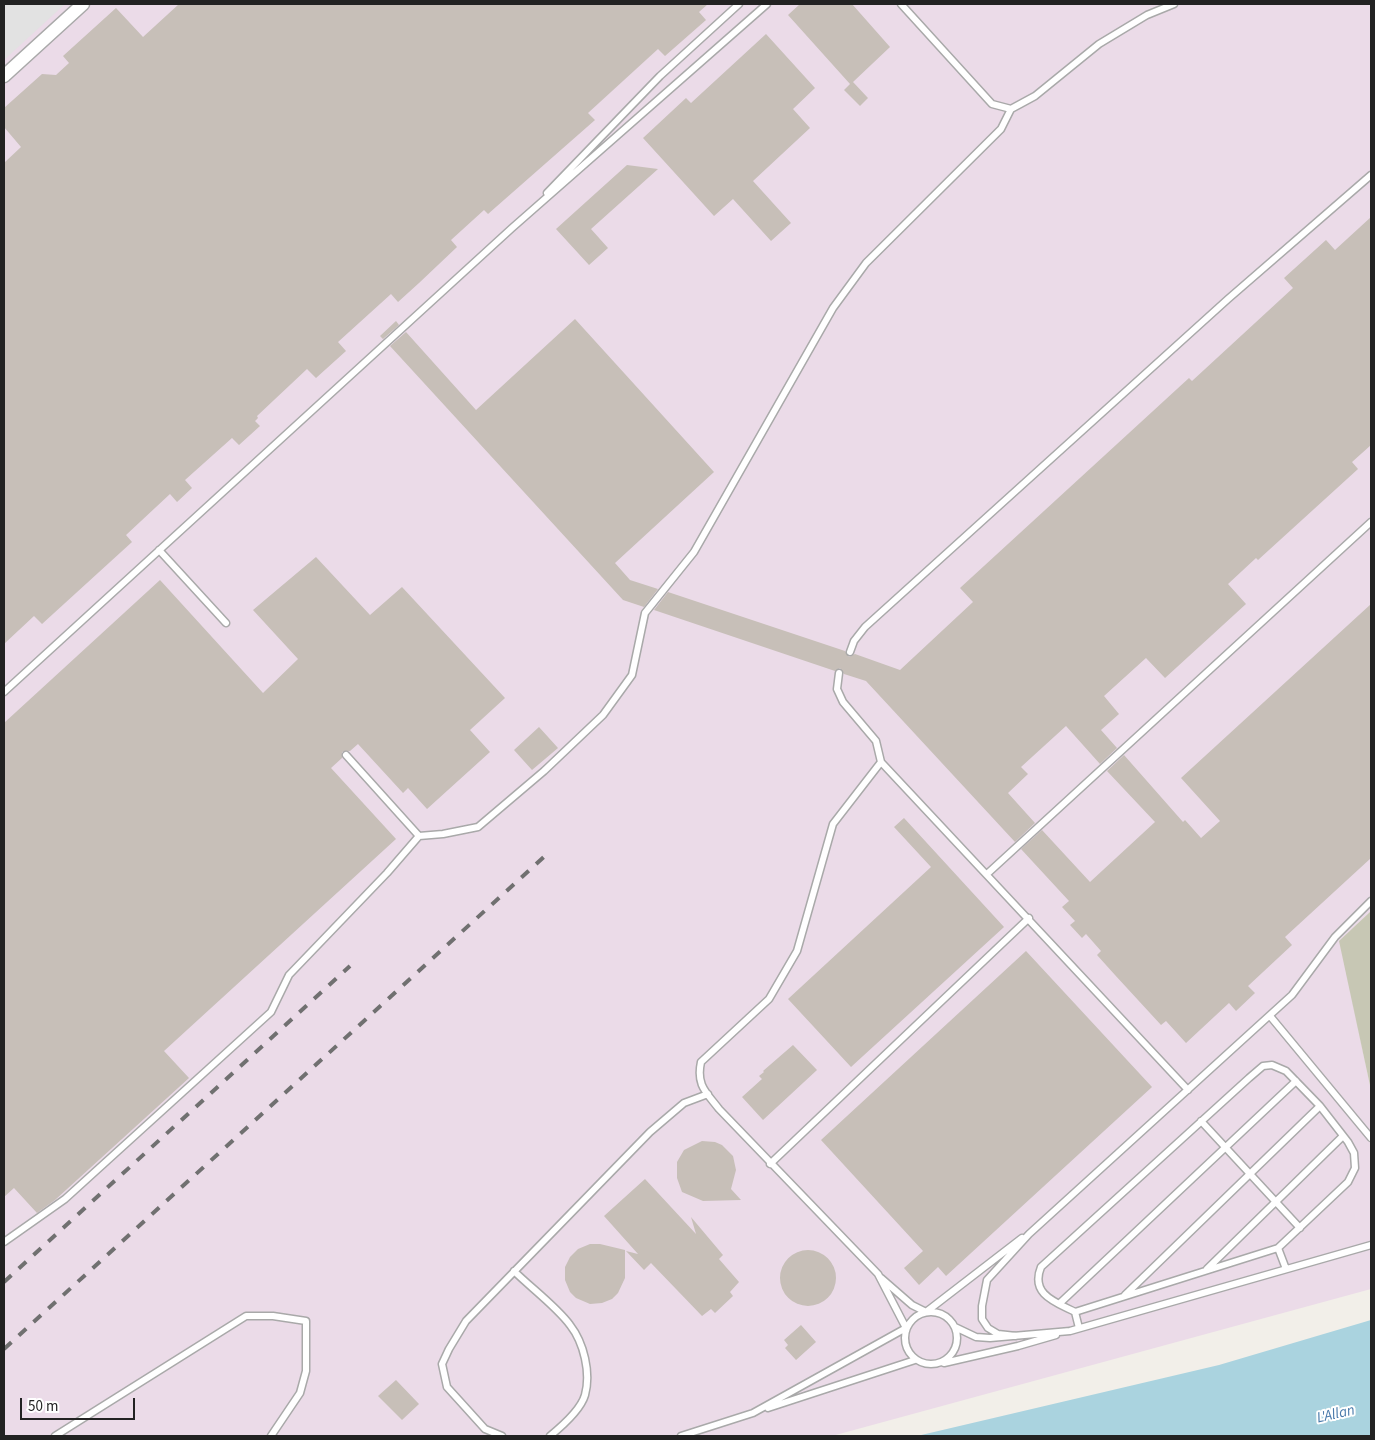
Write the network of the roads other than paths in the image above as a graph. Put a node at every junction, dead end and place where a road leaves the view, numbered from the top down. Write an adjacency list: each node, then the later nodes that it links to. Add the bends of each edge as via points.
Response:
1 (83, 4): 6 (street)
2 (739, 4): 9 (lane, via 660,76)
3 (767, 4): 9 (lane)
4 (901, 4): 7 (lane, via 992,104)
5 (1174, 4): 7 (lane, via 1147,15 1099,44 1035,96)
6 (4, 76)
7 (1011, 109): 18 (lane, via 1001,128 866,263 833,308 694,552 645,613 632,675 603,715 478,827)
8 (1371, 175): 13 (lane, via 865,627)
9 (512, 228): 11 (lane)
10 (1371, 522): 19 (lane)
11 (160, 550): 12 (lane); 15 (lane)
12 (226, 623)
13 (850, 652)
14 (839, 672): 17 (lane, via 837,689 843,702 876,741)
15 (4, 692)
16 (346, 755): 18 (lane)
17 (882, 762): 19 (lane); 25 (lane, via 833,824 797,951 769,999 700,1062 698,1076)
18 (419, 836): 36 (lane, via 289,975 271,1012 65,1199)
19 (987, 874): 21 (lane)
20 (1371, 901): 22 (lane, via 1335,937 1292,995)
21 (1029, 918): 24 (lane); 31 (lane)
22 (1270, 1016): 24 (lane); 29 (lane)
23 (1296, 1081): 26 (lane); 27 (lane, via 1286,1071 1272,1065 1263,1066); 30 (lane)
24 (1188, 1090): 35 (lane)
25 (708, 1094): 31 (lane); 41 (lane, via 684,1103 650,1132)
26 (1320, 1106): 28 (lane); 32 (lane)
27 (1201, 1121): 30 (lane); 44 (lane, via 1041,1267 1038,1285 1049,1300)
28 (1343, 1136): 33 (lane); 34 (lane, via 1354,1153 1353,1175)
29 (1371, 1138)
30 (1226, 1147): 32 (lane); 44 (lane)
31 (770, 1164): 42 (lane)
32 (1249, 1173): 33 (lane); 43 (lane)
33 (1275, 1201): 34 (lane); 40 (lane)
34 (1300, 1228): 38 (lane)
35 (1029, 1234): 45 (lane); 51 (lane, via 988,1280 982,1306 982,1319 988,1328 998,1334)
36 (4, 1242)
37 (1371, 1245): 39 (lane)
38 (1278, 1248): 39 (lane); 40 (lane)
39 (1286, 1269): 49 (lane)
40 (1206, 1270): 43 (lane)
41 (514, 1272): 57 (lane, via 466,1321 442,1364 447,1387 485,1429); 58 (lane, via 570,1325 581,1345 587,1367 585,1396 566,1422)
42 (878, 1274): 45 (lane, via 912,1305); 48 (lane)
43 (1124, 1296): 46 (lane)
44 (1059, 1304): 46 (lane)
45 (926, 1312): 47 (lane, via 943,1314); 48 (lane, via 918,1315)
46 (1074, 1312): 49 (lane)
47 (955, 1327): 51 (lane, via 983,1338); 53 (lane, via 958,1335 954,1352)
48 (906, 1328): 52 (lane, via 905,1345); 54 (lane)
49 (1079, 1328): 50 (lane)
50 (1070, 1331): 51 (lane); 53 (lane)
51 (1016, 1336)
52 (915, 1360): 53 (lane, via 923,1364); 54 (lane)
53 (941, 1363)
54 (752, 1413): 59 (lane)
55 (55, 1436): 56 (lane, via 246,1316 306,1321 306,1371 300,1393)
56 (271, 1436)
57 (502, 1436)
58 (550, 1436)
59 (681, 1436)

